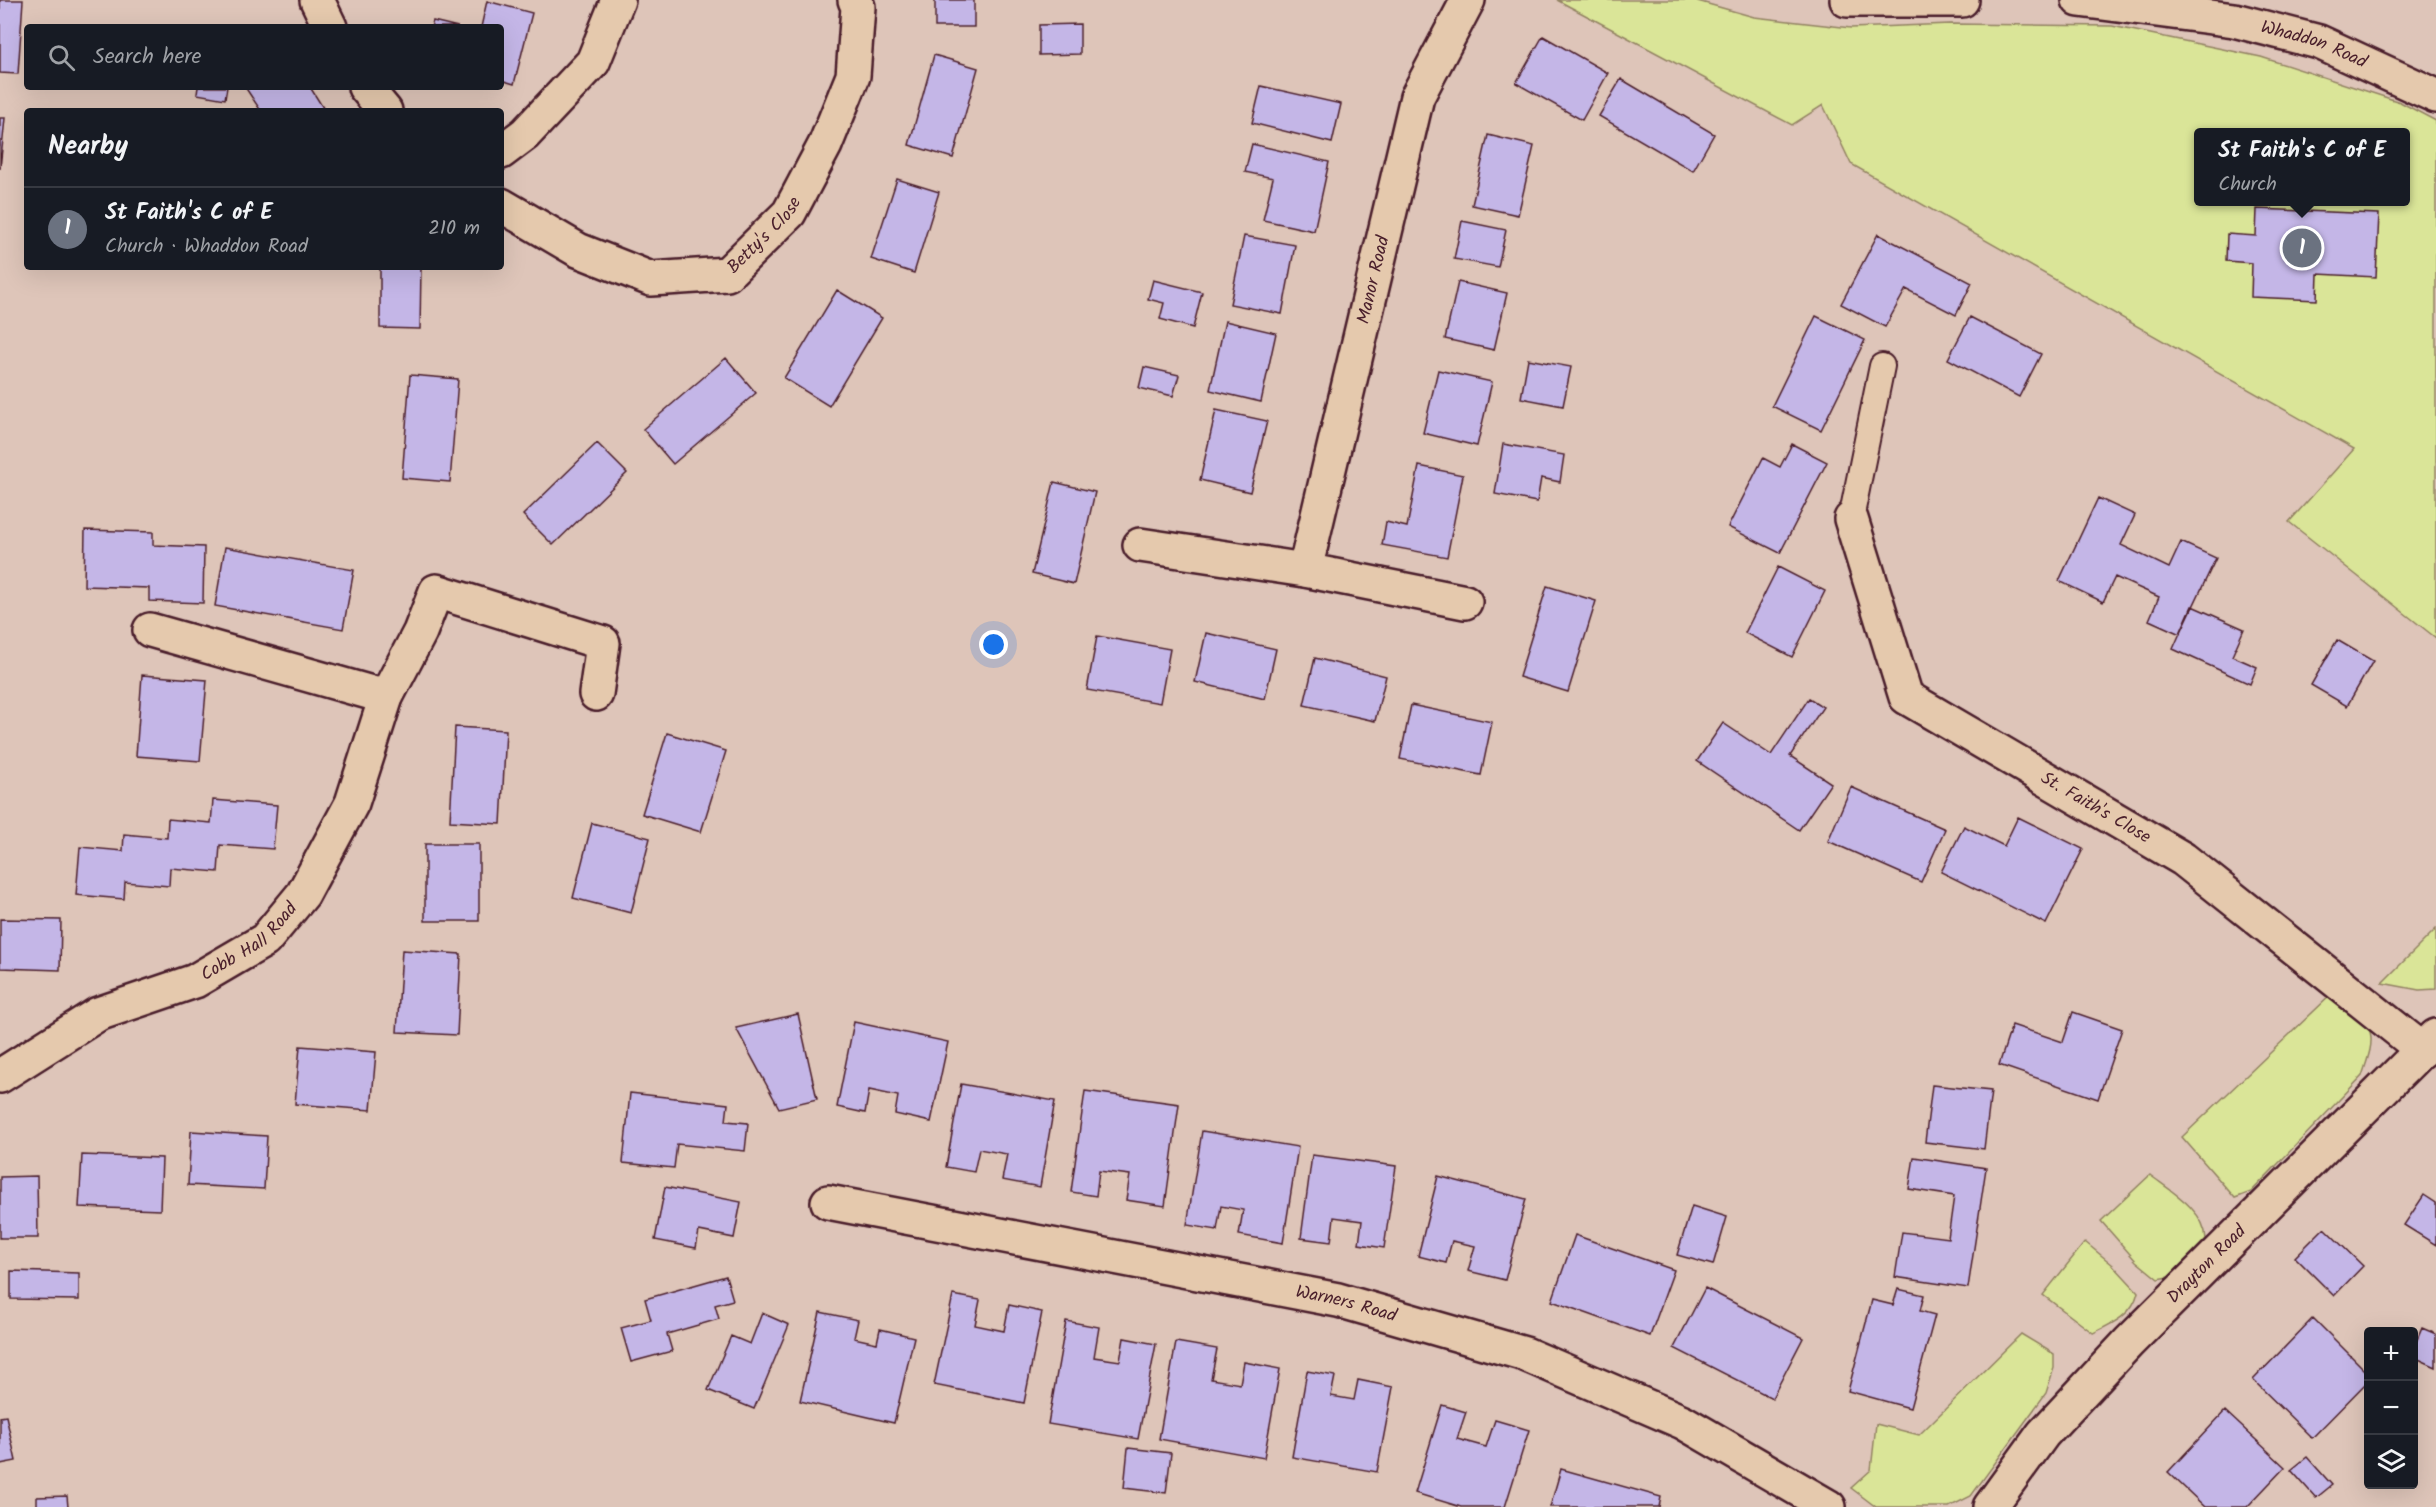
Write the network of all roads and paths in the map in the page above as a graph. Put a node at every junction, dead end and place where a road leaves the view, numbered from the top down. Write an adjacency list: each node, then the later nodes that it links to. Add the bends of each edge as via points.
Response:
1 (317, 0): 8 (street)
2 (618, 0): 12 (street, via 593,62 525,134)
3 (855, 0): 13 (street, Betty's Close, via 858,7 854,76 825,145 789,213 727,274 651,279 578,250)
4 (1468, 0): 17 (street, Manor Road, via 1417,97)
5 (1847, 0): 6 (street)
6 (1962, 0)
7 (2079, 0): 10 (street, Whaddon Road, via 2234,20 2319,42)
8 (329, 24)
9 (368, 90): 11 (street)
10 (2436, 96)
11 (382, 108)
12 (504, 150)
13 (504, 208)
14 (1882, 366): 15 (lane)
15 (1851, 519): 22 (street, St. Faith's Close, via 1906,697 2183,859)
16 (1140, 545): 17 (street)
17 (1305, 570): 18 (street)
18 (1465, 602)
19 (150, 630): 21 (street)
20 (596, 694): 21 (street, Cobb Hall Road, via 603,643 436,591 420,632)
21 (386, 697): 23 (street, Cobb Hall Road, via 352,803 303,894 265,940 195,981 98,1014)
22 (2432, 1049): 26 (street, Drayton Road, via 2129,1342 2043,1434)
23 (0, 1076)
24 (828, 1202): 25 (street, Warners Road, via 1338,1300 1525,1354 1683,1422)
25 (1829, 1507)
26 (1990, 1507)

